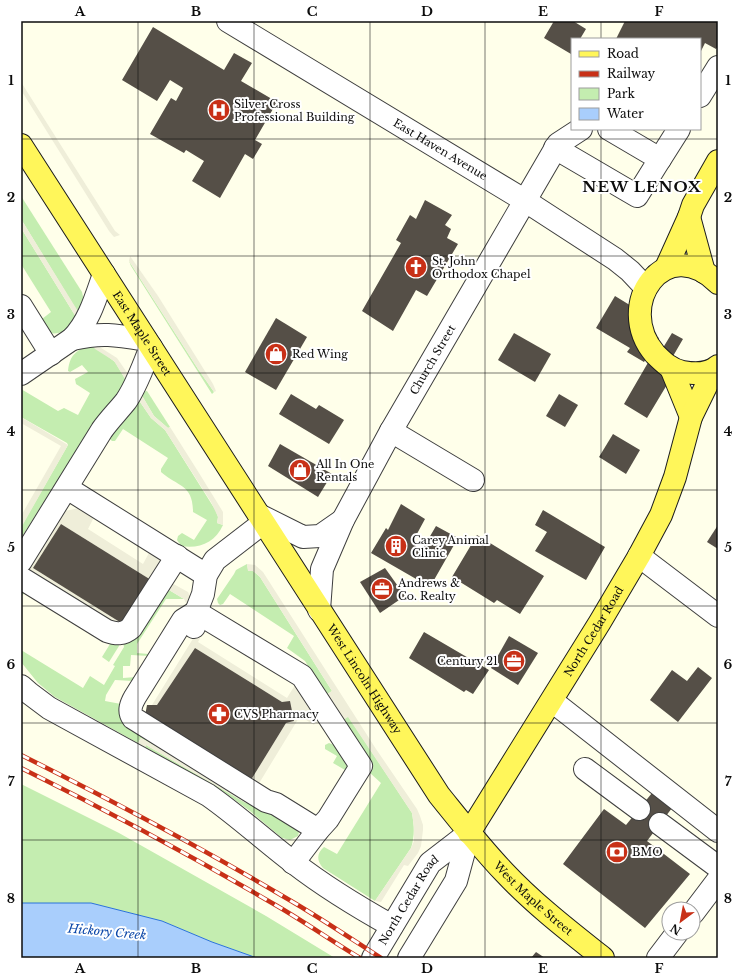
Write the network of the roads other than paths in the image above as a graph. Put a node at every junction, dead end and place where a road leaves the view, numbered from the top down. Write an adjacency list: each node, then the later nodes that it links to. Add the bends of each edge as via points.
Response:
1 (228, 21): 11 (street, East Haven Avenue)
2 (718, 67): 3 (street)
3 (701, 94)
4 (579, 130): 8 (street)
5 (611, 130): 9 (street)
6 (678, 130): 9 (street)
7 (21, 145): 14 (main road, East Maple Street)
8 (555, 148): 9 (street, via 637,196); 11 (street, Church Street)
9 (660, 159)
10 (718, 161): 12 (main road, via 698,195)
11 (524, 200): 16 (street, East Haven Avenue, via 615,259); 25 (street, Church Street)
12 (689, 217): 13 (main road); 15 (main road)
13 (666, 268): 15 (main road, via 690,265); 16 (main road)
14 (104, 274): 18 (street, via 84,326); 19 (main road, East Maple Street)
15 (711, 278)
16 (646, 288): 21 (main road, via 640,305 642,330 654,352)
17 (21, 306): 20 (street)
18 (72, 339): 19 (street, via 115,334); 20 (street)
19 (148, 344): 27 (street, via 134,388 107,422); 28 (main road, East Maple Street)
20 (51, 354): 23 (street)
21 (671, 368): 22 (main road, via 694,374); 24 (main road)
22 (716, 368): 24 (main road, North Cedar Road)
23 (21, 374)
24 (691, 417): 31 (main road, North Cedar Road, via 668,497)
25 (391, 431): 26 (street); 29 (street, Church Street)
26 (473, 480)
27 (67, 488): 30 (street); 32 (street)
28 (261, 519): 29 (street, via 303,538 320,536); 33 (street, via 215,560); 35 (main road, West Lincoln Highway)
29 (343, 520): 35 (street, Church Street, via 322,569)
30 (177, 556): 33 (street); 34 (street, via 131,628 122,634 106,632)
31 (639, 556): 37 (street); 39 (main road, North Cedar Road)
32 (21, 561)
33 (206, 575): 36 (street, via 203,594)
34 (21, 578)
35 (319, 610): 45 (main road, West Lincoln Highway, via 439,795)
36 (196, 612): 43 (street, via 302,676 360,766 328,819); 43 (street, via 183,620 135,697 130,709 131,715 266,801 276,804)
37 (718, 616)
38 (21, 686): 46 (street, via 49,708 208,794)
39 (552, 701): 44 (street); 45 (main road, North Cedar Road)
40 (585, 769): 41 (street)
41 (639, 809)
42 (660, 824): 47 (street)
43 (318, 830): 46 (street)
44 (718, 831)
45 (469, 833): 50 (street, North Cedar Road, via 430,863); 53 (street, North Cedar Road, via 456,882); 54 (main road, West Maple Street, via 504,873)
46 (293, 863): 50 (street, via 323,885)
47 (718, 867)
48 (718, 880): 49 (street)
49 (701, 902)
50 (392, 926): 52 (street, North Cedar Road)
51 (671, 941): 55 (street)
52 (373, 958)
53 (409, 958)
54 (603, 958)
55 (658, 958)

